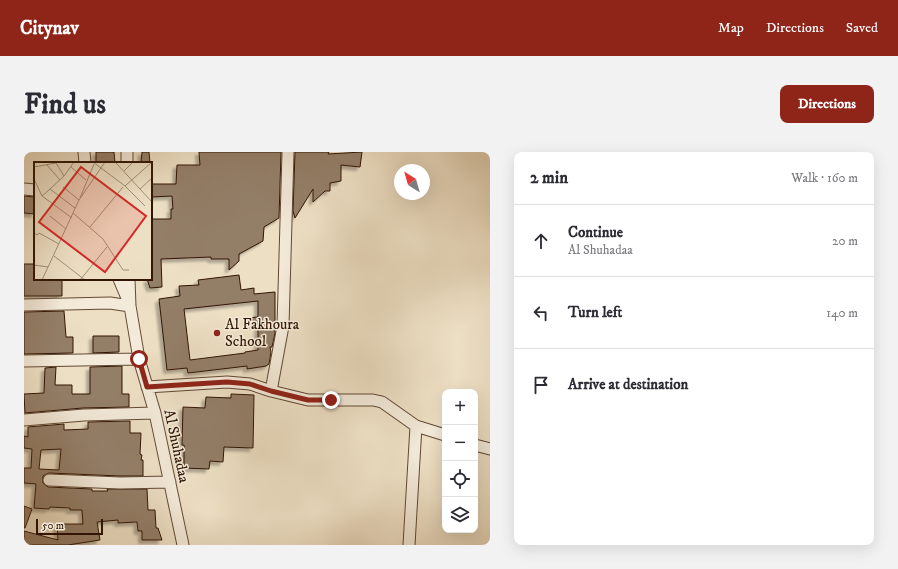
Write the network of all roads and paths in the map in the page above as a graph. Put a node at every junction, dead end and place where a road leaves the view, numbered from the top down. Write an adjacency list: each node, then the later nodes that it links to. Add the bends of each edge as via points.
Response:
1 (84, 152): 4 (street)
2 (126, 152): 5 (street)
3 (288, 152): 15 (street, via 283,326)
4 (85, 162)
5 (128, 162)
6 (24, 189): 7 (street)
7 (34, 190)
8 (120, 280): 11 (street)
9 (129, 280): 11 (street)
10 (24, 305): 11 (street, via 110,303)
11 (130, 306): 12 (street, Al Shuhadaa)
12 (139, 359): 13 (street); 14 (street, Al Shuhadaa)
13 (24, 361)
14 (147, 387): 15 (street, via 227,382 250,384); 16 (street, Al Shuhadaa)
15 (271, 391): 18 (street, via 308,400 382,402)
16 (155, 413): 17 (street, via 78,415); 23 (street, Al Shuhadaa)
17 (24, 420)
18 (416, 426): 19 (street); 25 (street)
19 (442, 434)
20 (478, 445): 21 (street)
21 (490, 449)
22 (49, 480): 23 (street)
23 (170, 482): 24 (street, Al Shuhadaa)
24 (183, 545)
25 (409, 545)

